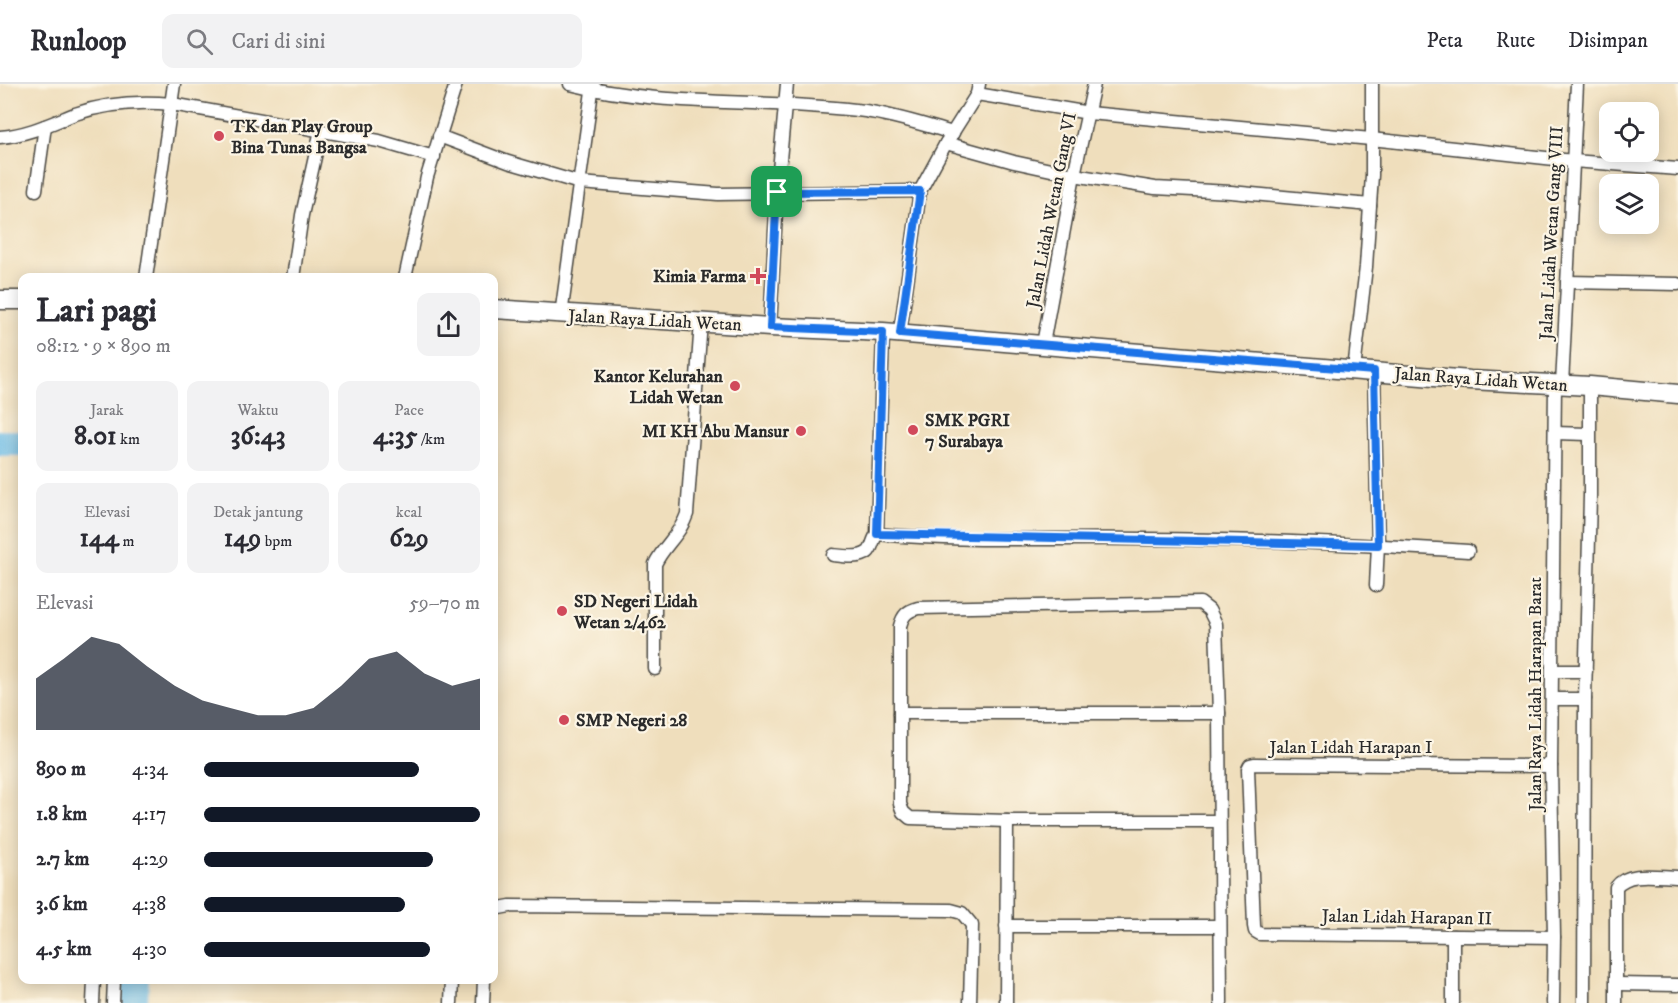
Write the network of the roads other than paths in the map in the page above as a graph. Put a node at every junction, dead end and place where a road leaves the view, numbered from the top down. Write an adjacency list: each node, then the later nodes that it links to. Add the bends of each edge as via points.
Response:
1 (174, 84): 10 (street)
2 (456, 84): 15 (street)
3 (570, 84): 8 (street)
4 (788, 84): 11 (street)
5 (1094, 84): 12 (street, Jalan Lidah Wetan Gang VI)
6 (1372, 84): 18 (street)
7 (1577, 84): 20 (street, Jalan Lidah Wetan Gang VIII)
8 (593, 87): 11 (street, via 644,97); 23 (street)
9 (978, 89): 12 (street); 17 (street)
10 (172, 104): 13 (street, via 121,103); 14 (street); 28 (street)
11 (786, 104): 17 (street, via 866,111); 26 (street)
12 (1089, 113): 18 (street); 22 (street, Jalan Lidah Wetan Gang VI)
13 (45, 126): 16 (street, via 17,136); 24 (street)
14 (321, 130): 19 (street); 29 (street)
15 (439, 136): 19 (street); 23 (street)
16 (0, 137)
17 (950, 138): 22 (street, via 1014,162); 25 (street)
18 (1371, 139): 20 (street); 27 (street)
19 (434, 157): 30 (street)
20 (1573, 161): 21 (street); 31 (street, Jalan Lidah Wetan Gang VIII)
21 (1678, 169)
22 (1074, 175): 27 (street, via 1155,188); 40 (street, Jalan Lidah Wetan Gang VI)
23 (580, 183): 26 (street, via 718,194); 36 (street)
24 (36, 190)
25 (920, 191): 26 (street); 39 (street)
26 (777, 192): 38 (street)
27 (1370, 205): 41 (street)
28 (147, 273)
29 (294, 273)
30 (406, 273)
31 (1567, 282): 32 (street); 43 (street, Jalan Lidah Wetan Gang VIII)
32 (1678, 284)
33 (0, 300): 34 (main road)
34 (18, 300)
35 (498, 309): 36 (main road, Jalan Raya Lidah Wetan)
36 (561, 315): 37 (main road, Jalan Raya Lidah Wetan)
37 (701, 322): 38 (main road, Jalan Raya Lidah Wetan); 53 (street, via 687,514 655,564)
38 (770, 327): 39 (main road, Jalan Raya Lidah Wetan)
39 (891, 332): 40 (main road, Jalan Raya Lidah Wetan); 48 (street)
40 (1042, 344): 41 (main road, Jalan Raya Lidah Wetan)
41 (1354, 370): 42 (main road, Jalan Raya Lidah Wetan)
42 (1374, 371): 43 (main road, Jalan Raya Lidah Wetan); 49 (street)
43 (1559, 385): 44 (main road, Jalan Raya Lidah Wetan); 46 (street, Jalan Raya Lidah Harapan Barat)
44 (1590, 386): 45 (main road, Jalan Raya Lidah Wetan); 47 (street)
45 (1678, 394)
46 (1555, 433): 47 (street); 54 (street, Jalan Raya Lidah Harapan Barat)
47 (1588, 434): 55 (street)
48 (877, 534): 49 (street); 51 (street, via 865,554)
49 (1378, 545): 50 (street); 52 (street)
50 (1468, 550)
51 (833, 555)
52 (1376, 585)
53 (655, 669)
54 (1553, 671): 55 (street); 56 (street, Jalan Raya Lidah Harapan Barat)
55 (1586, 671): 57 (street)
56 (1552, 699): 57 (street); 60 (street, Jalan Raya Lidah Harapan Barat)
57 (1585, 699): 85 (street)
58 (900, 712): 59 (street); 59 (street, via 900,626 909,611 1200,603 1216,624); 61 (street, via 903,812 920,819)
59 (1219, 713): 62 (street)
60 (1551, 766): 67 (street, Jalan Lidah Harapan I, via 1250,765 1254,926); 69 (street, Jalan Raya Lidah Harapan Barat)
61 (1007, 821): 62 (street); 65 (street)
62 (1220, 821): 66 (street)
63 (1678, 877): 74 (street, via 1631,877 1621,880 1616,887)
64 (498, 909): 80 (street, via 951,910 962,913 972,925)
65 (1006, 926): 66 (street); 81 (street)
66 (1220, 926): 82 (street)
67 (1260, 934): 68 (street, Jalan Lidah Harapan II)
68 (1453, 936): 69 (street, Jalan Lidah Harapan II); 83 (street)
69 (1554, 937): 84 (street, Jalan Raya Lidah Harapan Barat)
70 (94, 984): 76 (street)
71 (114, 984): 77 (street)
72 (452, 984): 78 (street)
73 (484, 984): 79 (street)
74 (1617, 984): 75 (street); 86 (street)
75 (1678, 985)
76 (93, 1003)
77 (113, 1003)
78 (451, 1003)
79 (483, 1003)
80 (970, 1003)
81 (1006, 1003)
82 (1221, 1003)
83 (1453, 1003)
84 (1553, 1003)
85 (1584, 1003)
86 (1616, 1003)

